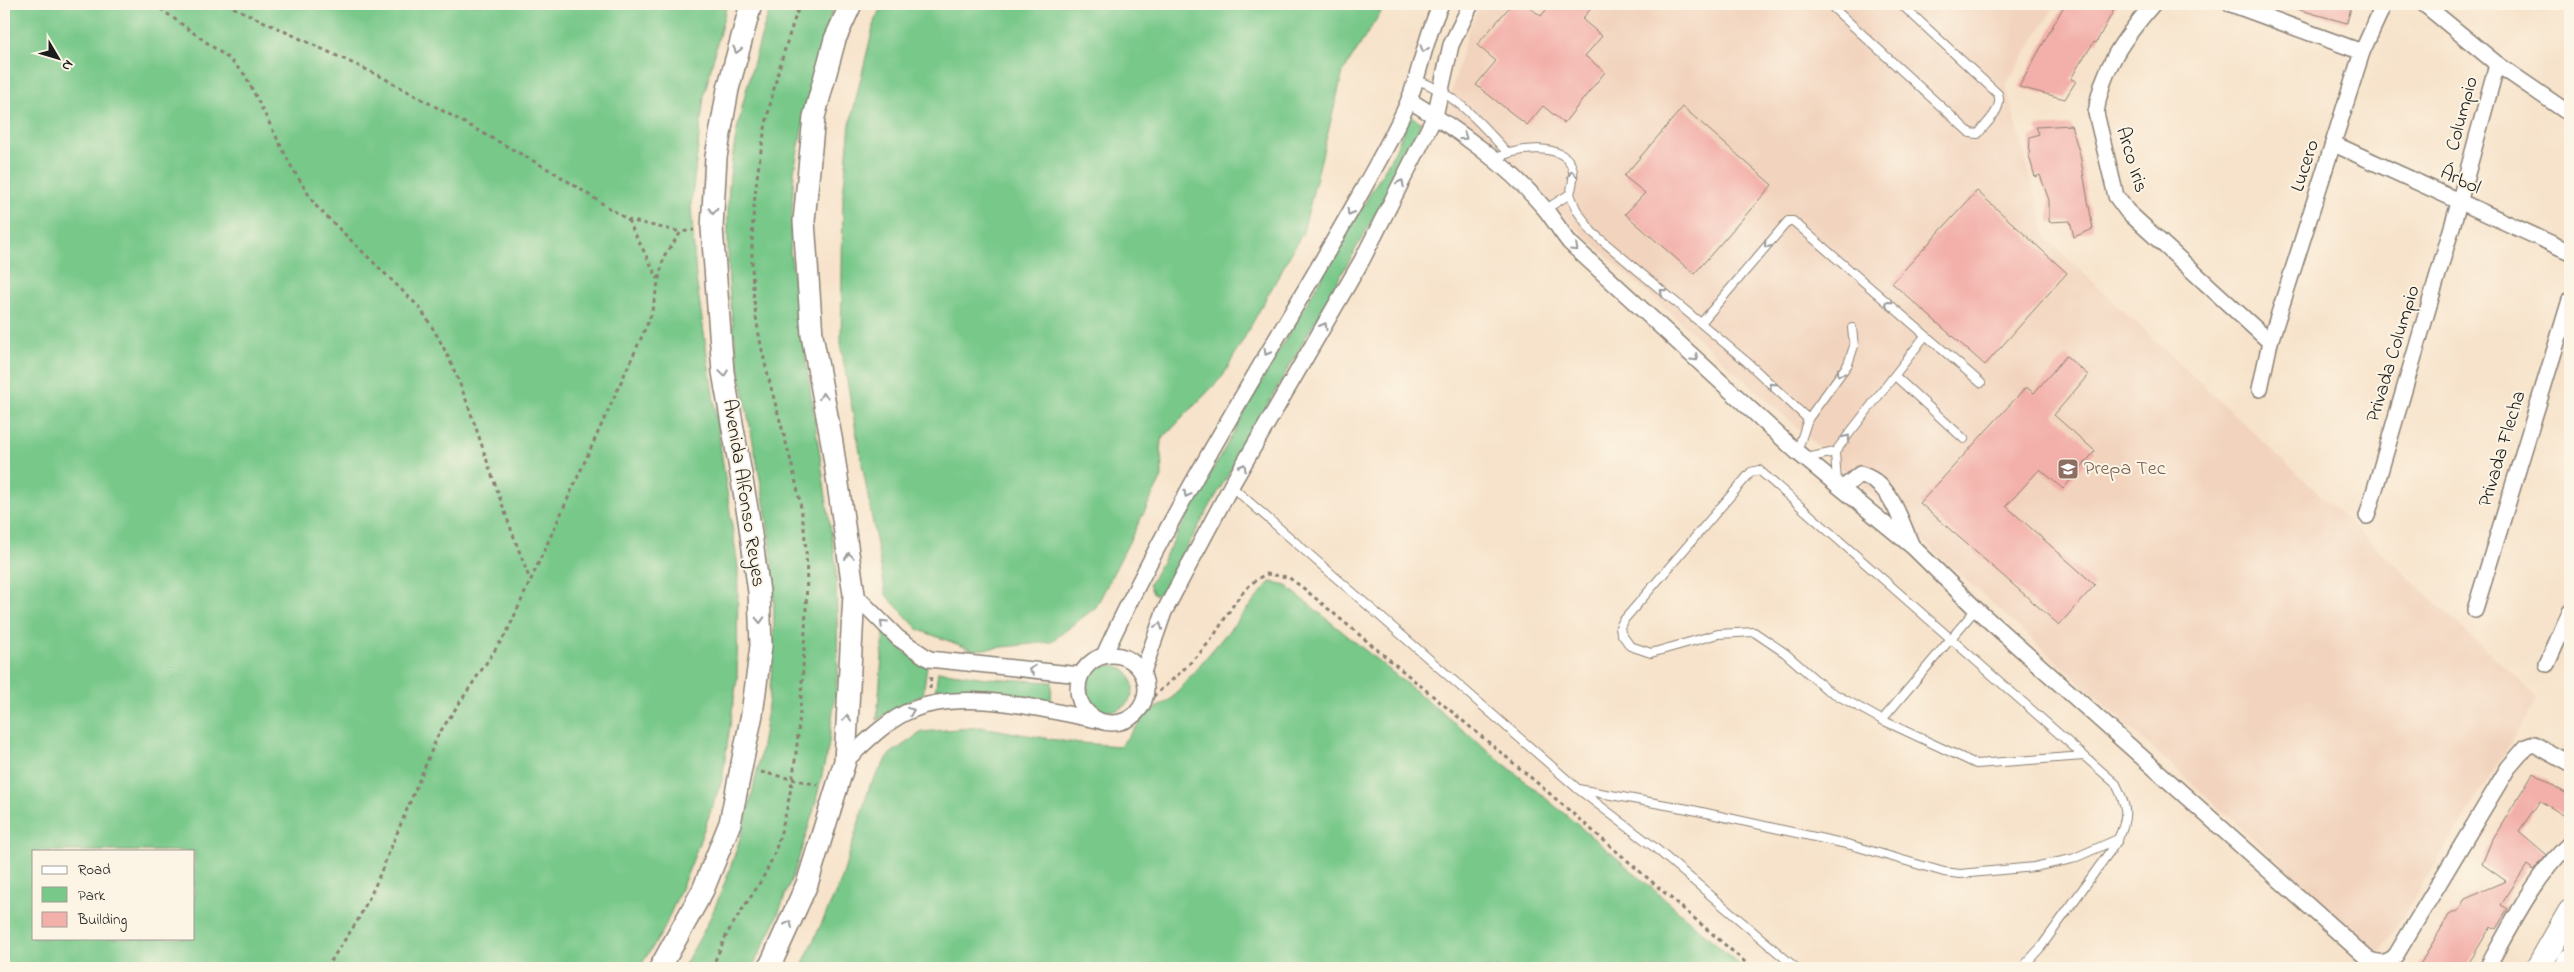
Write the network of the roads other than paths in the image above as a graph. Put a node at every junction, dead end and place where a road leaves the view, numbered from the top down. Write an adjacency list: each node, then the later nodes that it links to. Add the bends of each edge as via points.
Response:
1 (751, 4): 59 (main road, Avenida Alfonso Reyes, one-way to 59, via 728,89 716,157 712,228 723,372 749,520 761,646 752,714 730,823 703,890)
2 (851, 4): 40 (main road, one-way to 2, via 812,335 804,221 814,117 835,39)
3 (1441, 4): 13 (street, one-way to 13)
4 (1471, 4): 14 (street, via 1452,45)
5 (1829, 4): 6 (lane, via 1970,133 1978,134 1998,108 1998,94)
6 (1901, 4)
7 (2153, 4): 28 (street, Arco Iris, via 2125,36 2105,77 2098,101 2096,113 2116,196 2127,211)
8 (2231, 4): 11 (street)
9 (2384, 4): 11 (street, Lucero)
10 (2424, 4): 12 (street)
11 (2362, 52): 18 (street, Lucero)
12 (2497, 64): 16 (street); 21 (street, Columpio)
13 (1415, 78): 14 (lane); 15 (street)
14 (1442, 90): 17 (street); 19 (lane, via 1458,101)
15 (1409, 100): 17 (street); 45 (street, one-way to 45, via 1363,190 1206,457)
16 (2570, 114)
17 (1435, 116): 19 (street, one-way to 19); 37 (street, one-way to 17, via 1362,260)
18 (2334, 144): 21 (street, Árbol); 28 (street, Lucero)
19 (1501, 155): 20 (lane, one-way to 19, via 1573,170 1566,158 1540,149); 22 (street)
20 (1570, 194): 22 (lane); 25 (lane, one-way to 20, via 1592,232)
21 (2460, 203): 23 (street, Árbol); 38 (street, Privada Columpio)
22 (1546, 209): 35 (street, one-way to 35, via 1570,243)
23 (2570, 252)
24 (2570, 300): 42 (street, Privada Flecha)
25 (1701, 323): 27 (lane, one-way to 25, via 1791,221); 32 (lane, one-way to 25)
26 (1852, 328): 32 (lane, one-way to 32, via 1854,346 1848,364)
27 (1924, 336): 29 (lane); 30 (lane)
28 (2270, 342): 31 (street, Lucero)
29 (1895, 376): 33 (lane); 34 (lane, one-way to 29)
30 (1981, 383)
31 (2260, 389)
32 (1808, 419): 35 (lane)
33 (1964, 439)
34 (1835, 452): 35 (lane); 36 (lane)
35 (1800, 455): 36 (street)
36 (1840, 485): 39 (street); 39 (street, via 1860,474 1884,487)
37 (1231, 486): 47 (street, one-way to 37, via 1164,612); 54 (lane)
38 (2366, 516)
39 (1913, 547): 41 (street)
40 (854, 594): 48 (street, one-way to 40, via 933,660 898,638); 52 (main road, one-way to 40)
41 (1976, 609): 44 (lane); 53 (street, via 2349,944 2368,959 2380,963 2388,962 2396,955 2517,756 2534,744)
42 (2474, 610)
43 (2570, 612): 46 (street)
44 (1951, 638): 50 (lane); 50 (lane, via 1758,470 1751,472 1620,627 1630,646 1651,653 1718,634 1754,632 1785,653 1826,689); 51 (lane)
45 (1105, 653): 47 (street, via 1135,662); 48 (street, via 1087,665)
46 (2547, 664)
47 (1143, 672): 49 (street, via 1146,696 1133,716 1122,722)
48 (1080, 675): 49 (street, via 1080,702)
49 (1097, 720): 52 (street, one-way to 49, via 904,713 928,705 987,700)
50 (1882, 720): 51 (lane, via 1976,764)
51 (2084, 756): 55 (lane, via 2116,784 2125,802 2126,822)
52 (845, 761): 60 (main road, one-way to 52, via 807,884)
53 (2570, 764)
54 (1578, 789): 55 (lane, via 1688,809 1851,845 1960,874 2072,859); 61 (lane, via 1654,847)
55 (2118, 839): 62 (lane, via 2041,947)
56 (2570, 843): 63 (street, via 2525,901)
57 (2570, 912): 64 (main road)
58 (2570, 960): 65 (main road)
59 (660, 968)
60 (769, 968)
61 (1796, 968)
62 (2022, 968)
63 (2487, 968)
64 (2538, 968)
65 (2567, 968)

